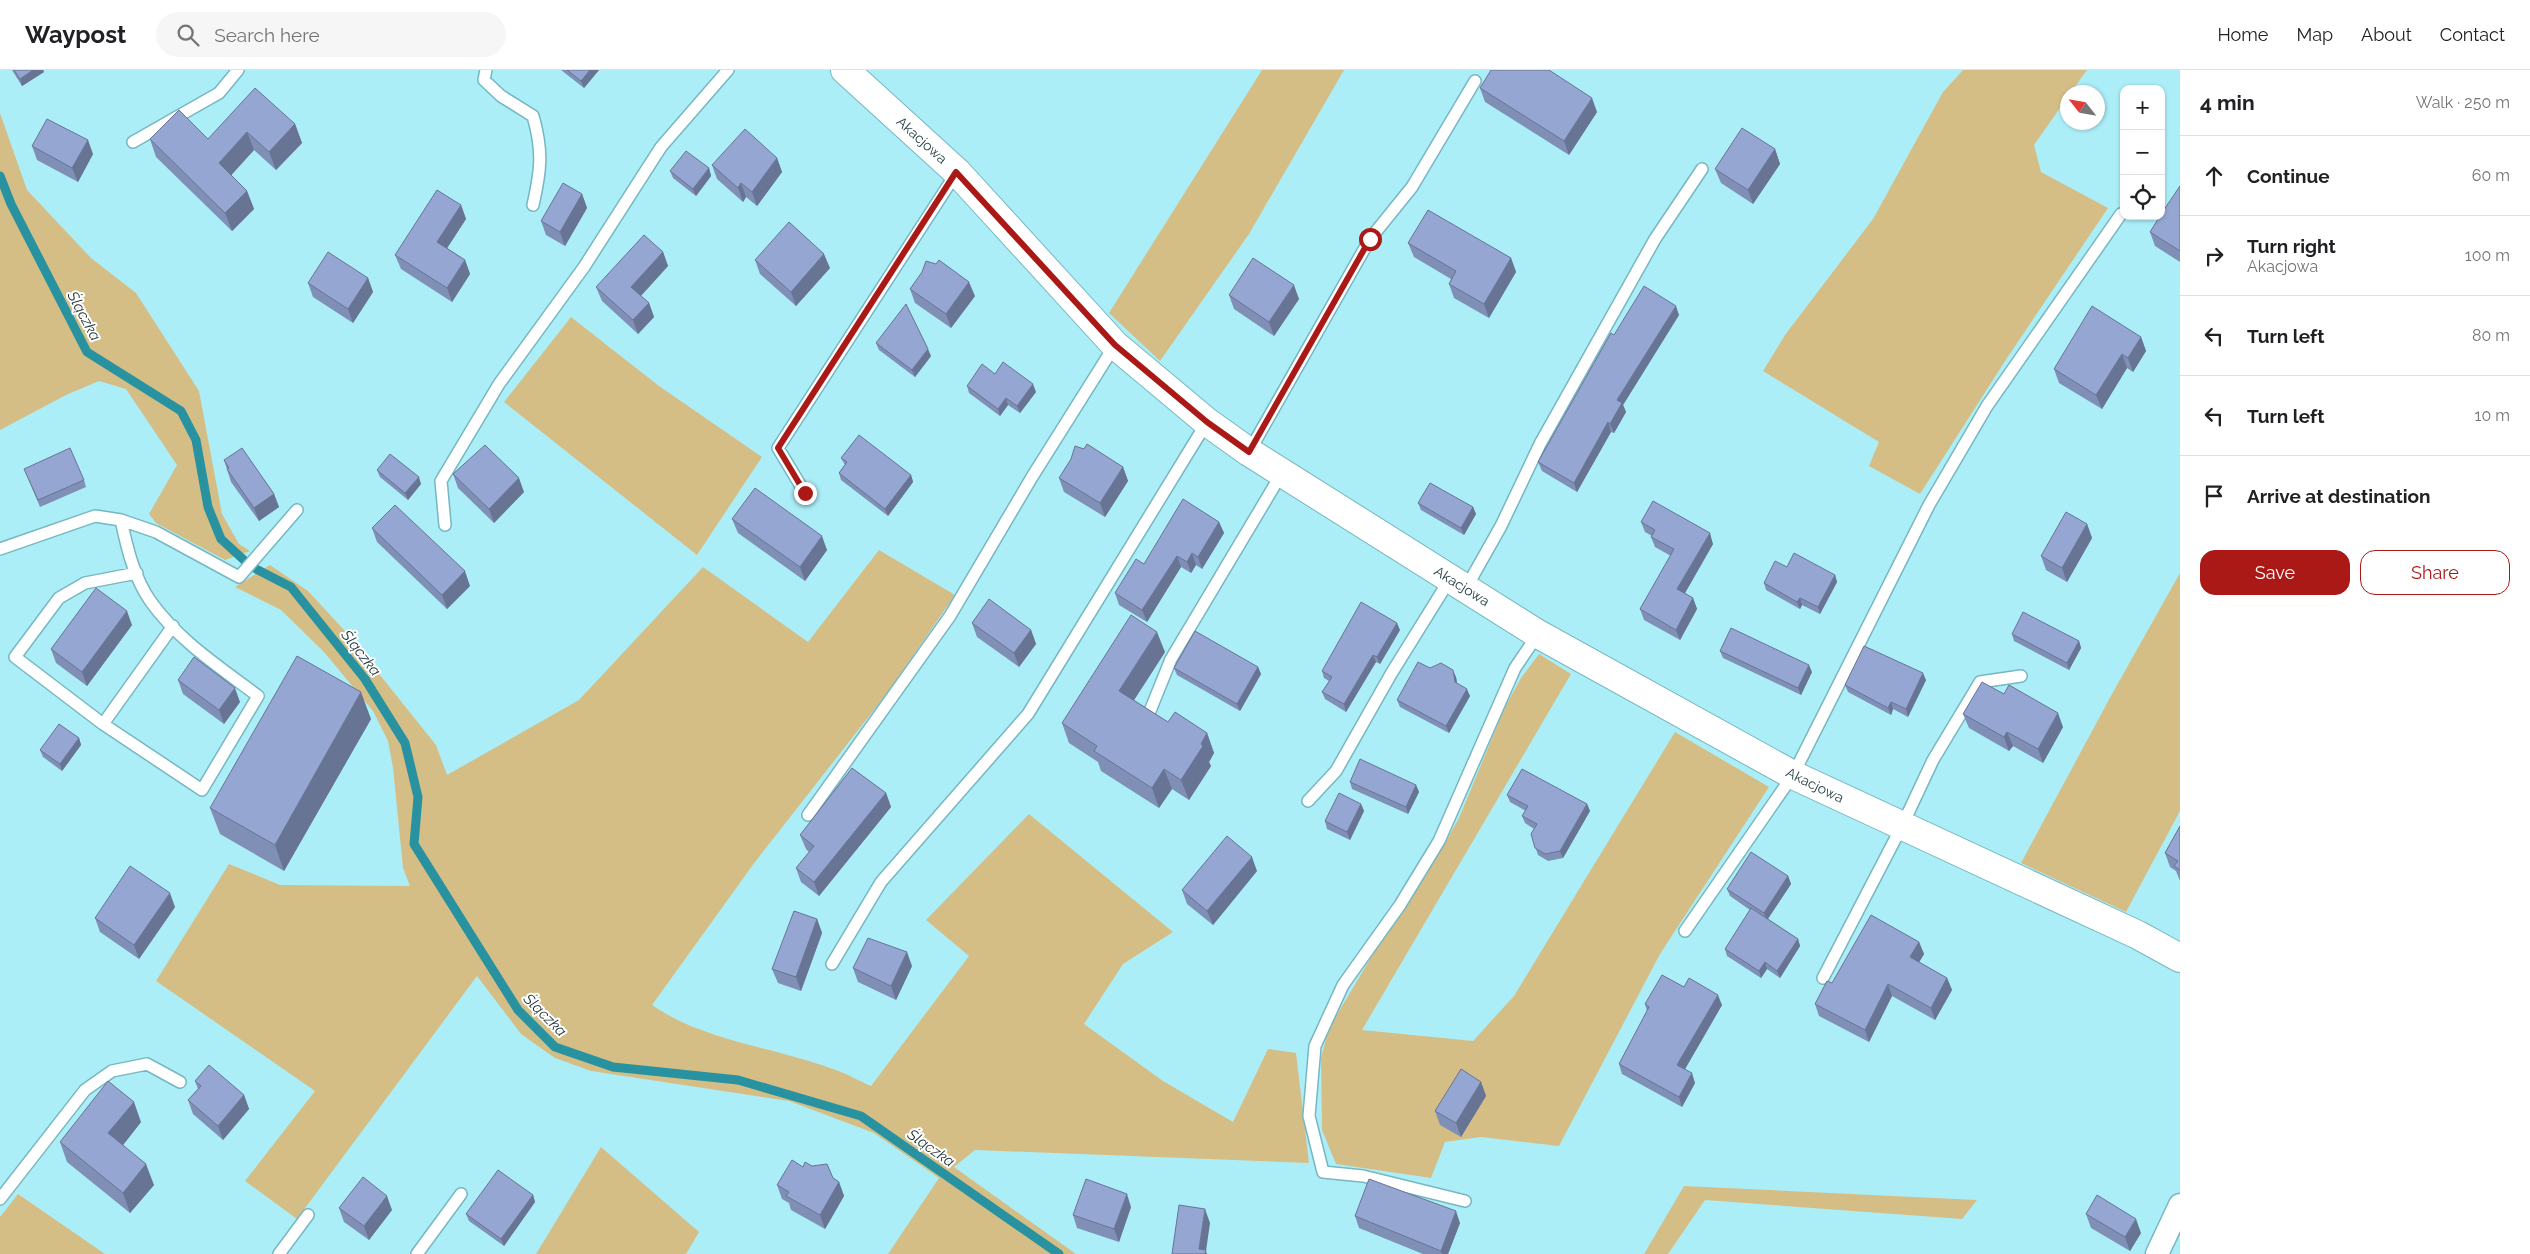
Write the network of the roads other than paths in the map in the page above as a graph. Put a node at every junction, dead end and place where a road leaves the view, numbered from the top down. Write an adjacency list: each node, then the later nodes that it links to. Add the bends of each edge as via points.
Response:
1 (238, 70): 6 (lane, via 219,93)
2 (486, 70): 9 (lane, via 484,80 501,96 533,116 541,144)
3 (728, 70): 18 (lane, via 661,147 584,267 499,384 441,481)
4 (845, 70): 8 (street, Akacjowa)
5 (1474, 81): 13 (lane, via 1412,187 1370,239)
6 (133, 142)
7 (1702, 170): 21 (lane, via 1654,239 1540,444 1502,526)
8 (956, 172): 11 (street, Akacjowa); 15 (lane, via 778,448)
9 (533, 205)
10 (2120, 214): 27 (lane, via 1987,406 1953,464)
11 (1115, 345): 12 (street, Akacjowa); 29 (lane, via 950,616)
12 (1207, 422): 13 (street, Akacjowa); 33 (lane, via 1028,714 881,882)
13 (1249, 452): 14 (street, Akacjowa)
14 (1282, 472): 21 (street, Akacjowa); 25 (lane, via 1171,659)
15 (805, 493)
16 (297, 510): 17 (lane, via 239,577 156,532)
17 (121, 520): 19 (lane, via 95,516); 20 (lane, via 129,556)
18 (445, 524)
19 (0, 549)
20 (137, 573): 22 (lane, via 151,602); 26 (lane, via 85,584 59,598 15,657)
21 (1458, 584): 23 (street, Akacjowa); 28 (lane, via 1391,674 1336,771)
22 (173, 626): 26 (lane); 26 (lane, via 258,696 202,790)
23 (1538, 634): 27 (street, Akacjowa); 38 (lane, via 1515,668 1439,841 1400,905 1343,985 1315,1046 1309,1116 1323,1172 1364,1176)
24 (2021, 676): 30 (lane, via 1980,682 1933,760)
25 (1148, 716)
26 (103, 724)
27 (1793, 775): 30 (street, Akacjowa); 31 (lane)
28 (1308, 802)
29 (808, 815)
30 (1902, 826): 32 (street, Akacjowa, via 2138,934); 34 (lane)
31 (1685, 931)
32 (2180, 958)
33 (832, 964)
34 (1823, 978)
35 (180, 1082): 37 (lane, via 147,1064 112,1071 85,1090)
36 (461, 1194): 42 (lane)
37 (0, 1199)
38 (1465, 1201)
39 (2180, 1205): 43 (street)
40 (308, 1215): 41 (lane)
41 (279, 1254)
42 (417, 1254)
43 (2157, 1254)

